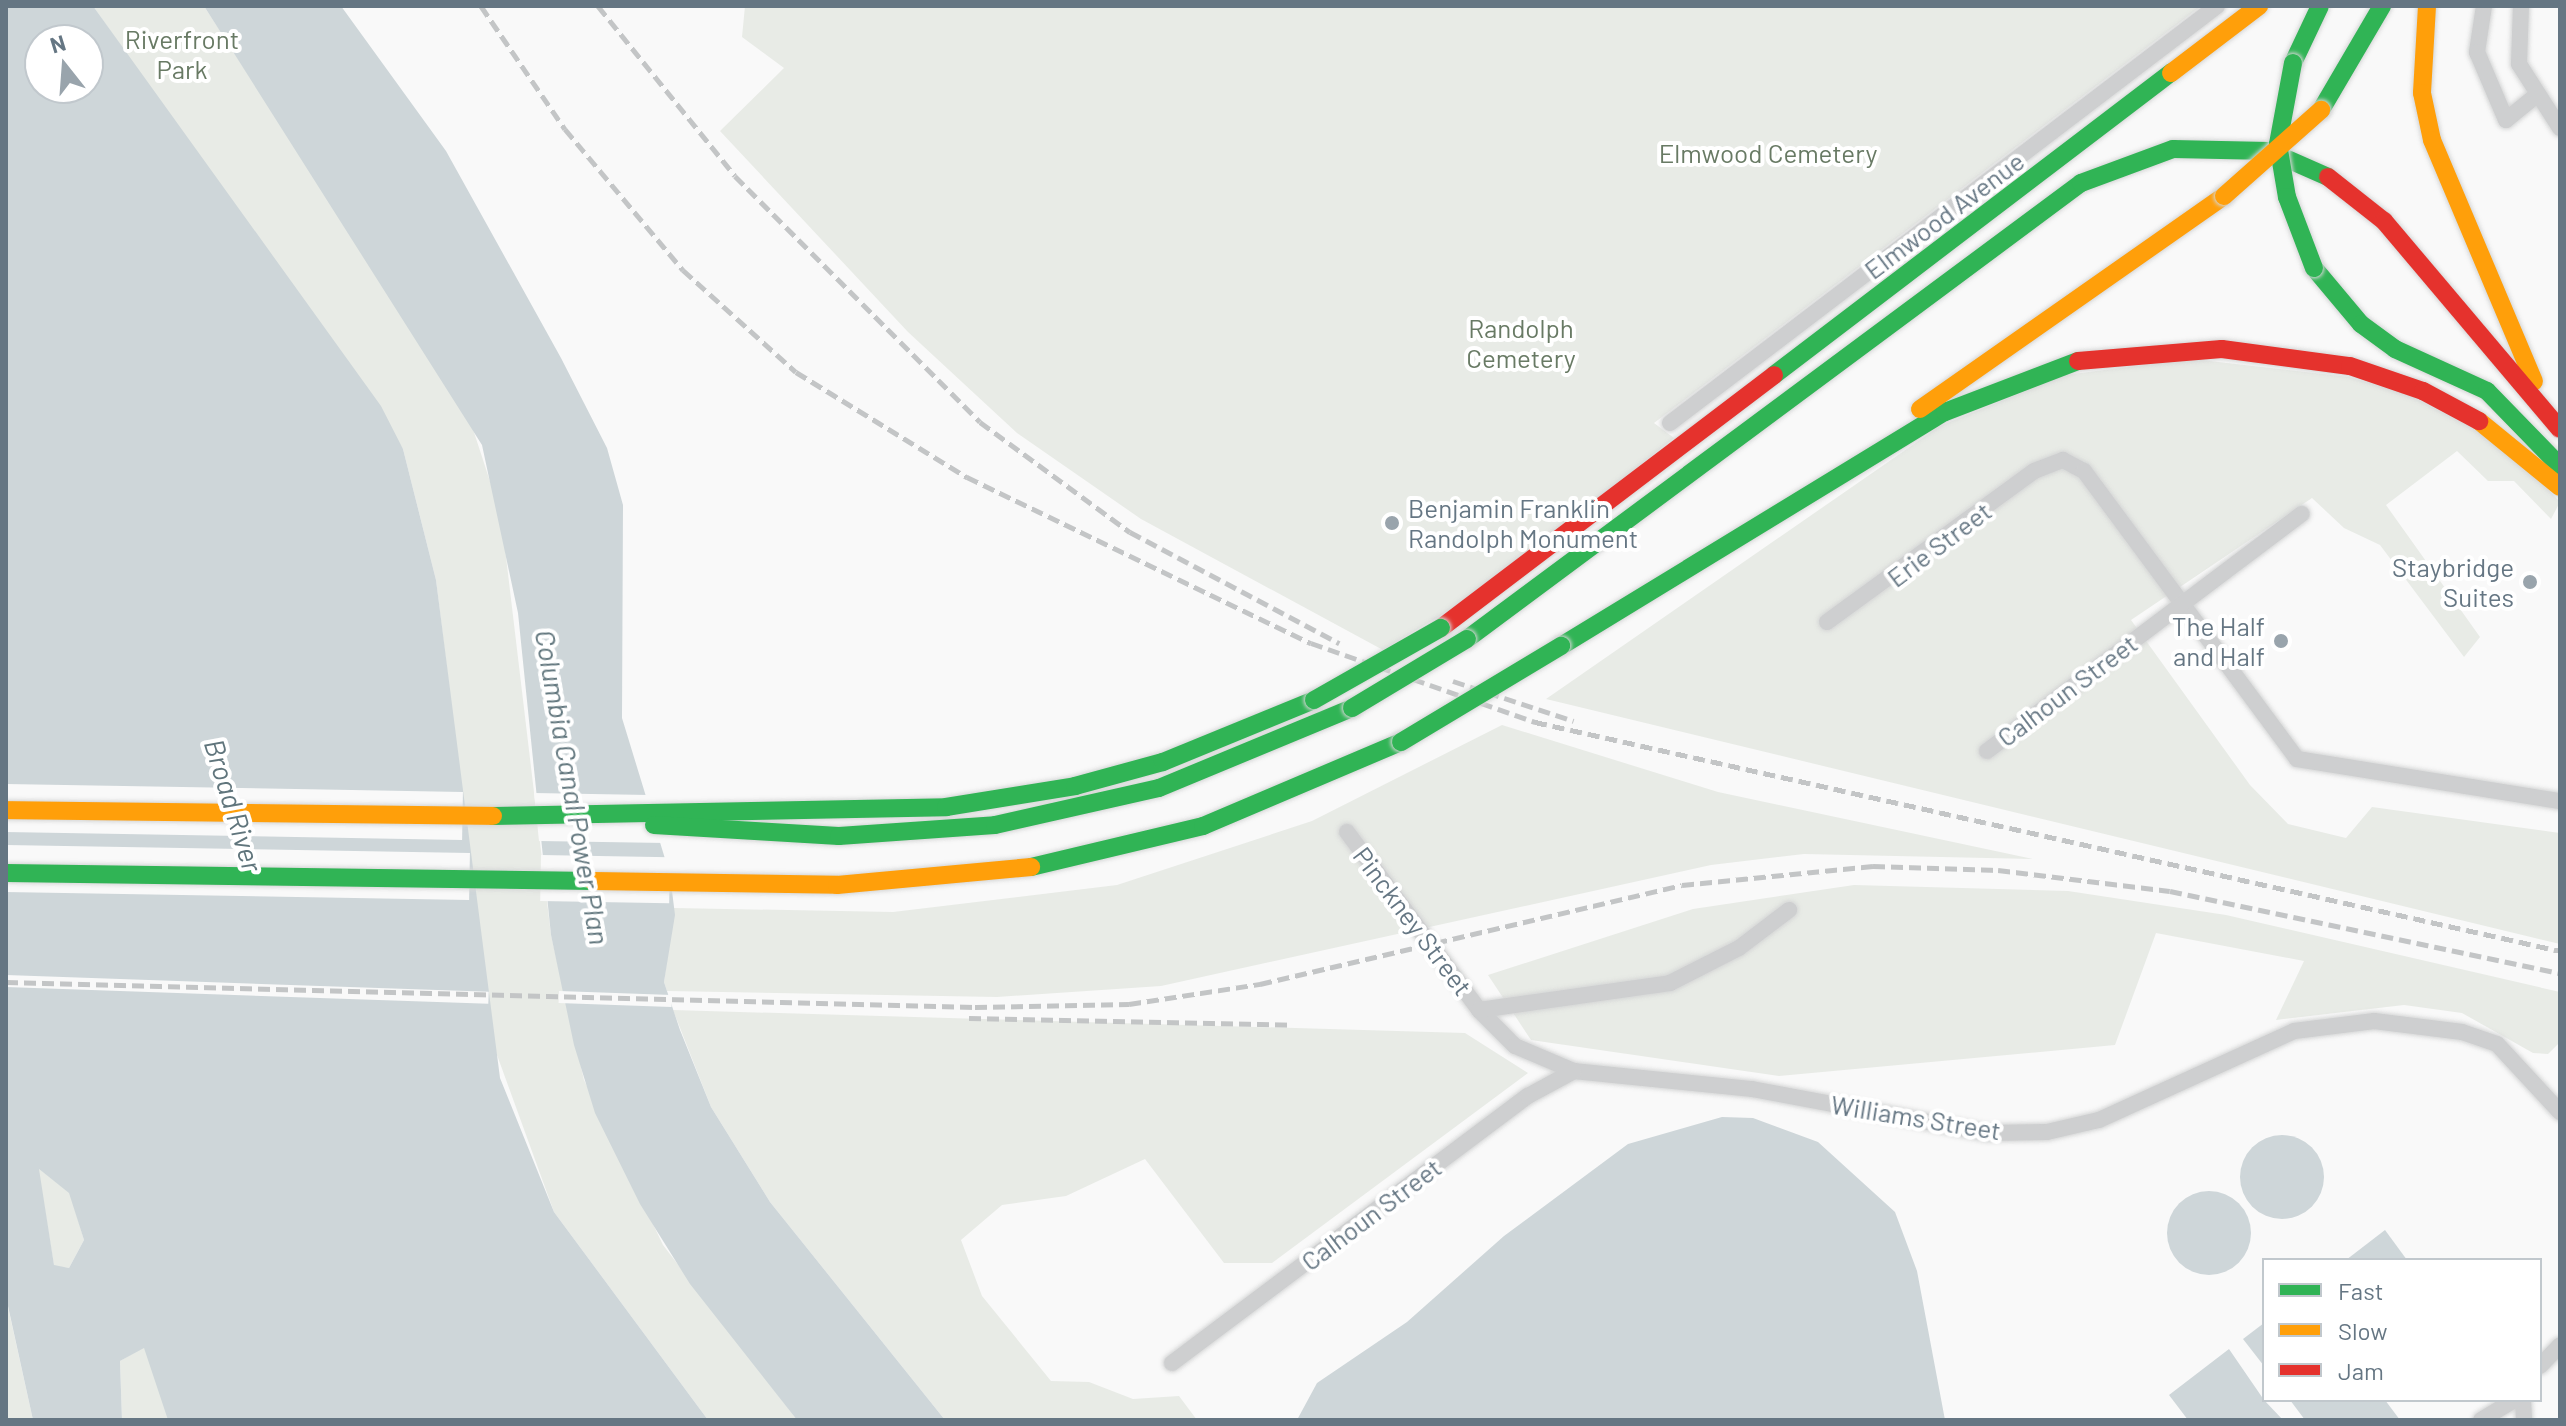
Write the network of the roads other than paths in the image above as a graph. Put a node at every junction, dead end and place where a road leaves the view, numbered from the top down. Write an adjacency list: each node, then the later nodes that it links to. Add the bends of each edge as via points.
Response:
1 (2217, 6): 10 (street, Elmwood Avenue)
2 (2259, 6): 21 (highway, bridge, via 1441,628 1314,700 1184,755 1032,795 907,810 701,810)
3 (2320, 6): 12 (highway, bridge, via 2293,63 2278,144 2287,197 2314,268 2361,324 2395,349 2487,391)
4 (2382, 6): 14 (highway, bridge, via 2321,110 2224,196)
5 (2427, 6): 11 (highway, via 2422,93 2432,140 2515,346)
6 (2484, 6): 8 (street, via 2477,52 2506,120)
7 (2521, 6): 8 (street, via 2519,64)
8 (2536, 96): 9 (street)
9 (2560, 128)
10 (1670, 423)
11 (2559, 428): 21 (highway, bridge, via 2392,231 2340,183 2269,151 2216,144 2173,149 2081,183 1467,639 1352,708 1159,788 1023,820 901,834 701,832)
12 (2560, 466)
13 (2560, 487): 14 (highway, via 2503,434 2409,386 2311,359 2195,348 2073,361 1991,389)
14 (1781, 506): 23 (highway, bridge, via 1401,742 1246,811 1096,857 911,883 723,885)
15 (2302, 514): 16 (street, Calhoun Street)
16 (2180, 605): 17 (street, Erie Street, via 2084,471 2063,460 2049,463); 18 (street, Calhoun Street); 19 (street, via 2297,759)
17 (1827, 622)
18 (1987, 751)
19 (2560, 801)
20 (6, 810): 21 (highway)
21 (600, 817)
22 (1347, 832): 25 (street, Pinckney Street)
23 (6, 873)
24 (1789, 910): 25 (street, via 1739,948 1670,983)
25 (1479, 1010): 26 (street, Williams Street, via 1515,1046)
26 (1574, 1071): 27 (street, Williams Street, via 1752,1089 1988,1133 2047,1132 2099,1120 2294,1031 2374,1021 2462,1032 2497,1044); 29 (street, Calhoun Street, via 1528,1096)
27 (2560, 1112)
28 (2560, 1345): 30 (street)
29 (1172, 1363)
30 (2542, 1364)
31 (2511, 1402): 32 (street)
32 (2481, 1420)

